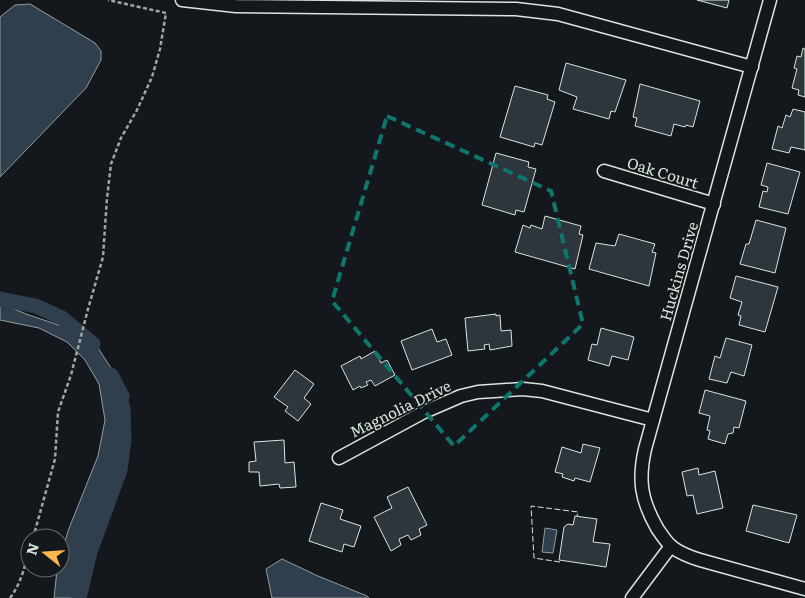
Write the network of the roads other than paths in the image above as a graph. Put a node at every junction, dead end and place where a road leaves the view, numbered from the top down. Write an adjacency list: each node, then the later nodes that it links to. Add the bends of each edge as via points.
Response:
1 (182, 0): 3 (street, via 236,6 516,9 558,14)
2 (770, 0): 3 (street, Huckins Drive)
3 (752, 67): 5 (street, Huckins Drive)
4 (604, 171): 5 (street, Oak Court)
5 (714, 204): 6 (street, Huckins Drive)
6 (653, 420): 7 (street, Magnolia Drive, via 542,391 478,392 424,412); 8 (street, Huckins Drive, via 642,462 642,494 650,516)
7 (339, 458)
8 (671, 546): 9 (street, via 700,560); 10 (street)
9 (805, 589)
10 (632, 598)

